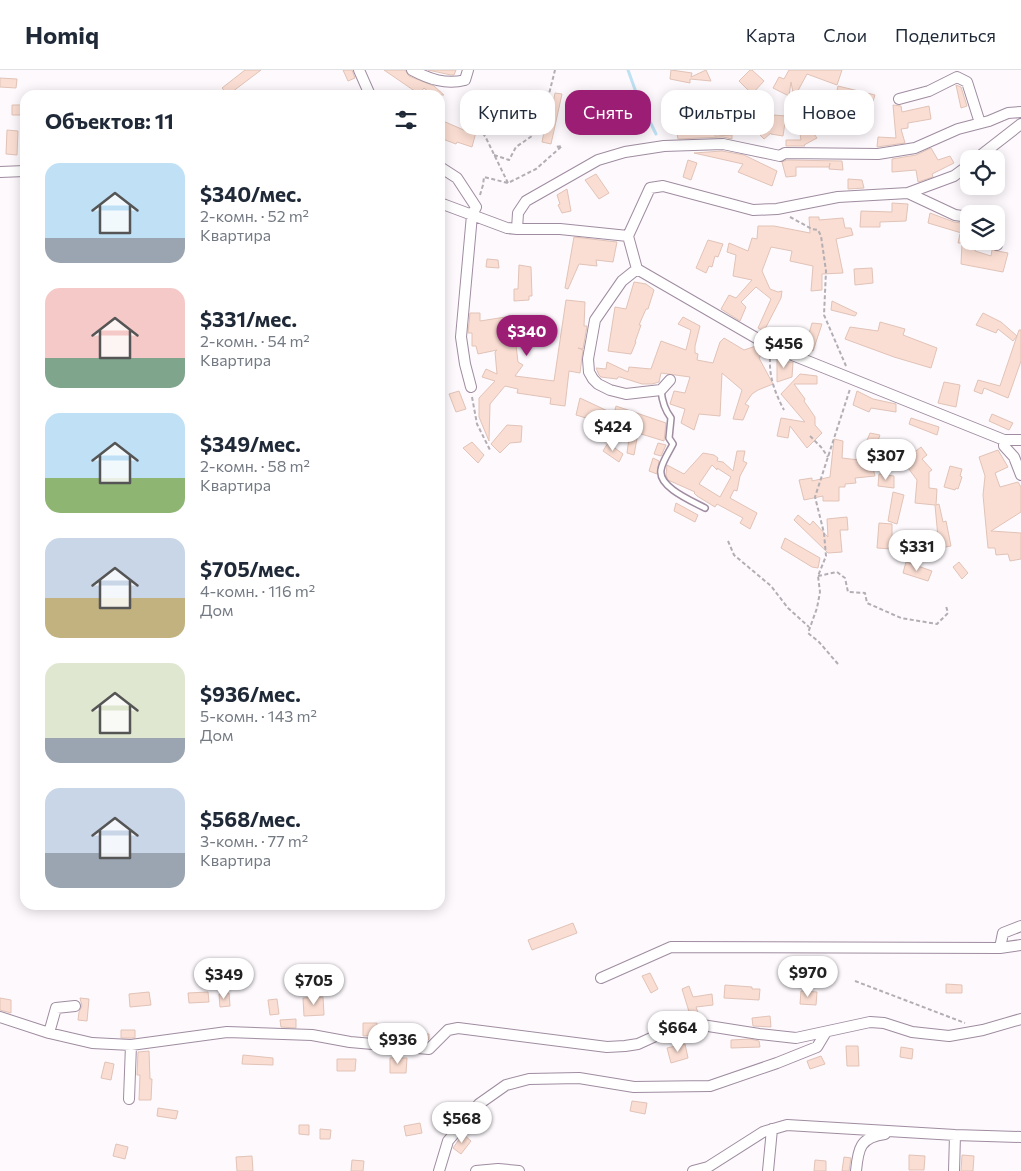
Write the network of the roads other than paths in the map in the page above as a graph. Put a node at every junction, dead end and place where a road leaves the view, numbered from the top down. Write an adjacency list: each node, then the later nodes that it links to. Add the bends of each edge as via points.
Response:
1 (359, 70): 4 (street)
2 (412, 70): 3 (street, via 429,78 451,82 465,80)
3 (468, 70)
4 (368, 90)
5 (899, 99): 7 (street, via 929,91 957,77 964,79)
6 (1021, 112): 7 (street)
7 (980, 123): 18 (street, via 915,148 878,154 785,153 780,156 723,144 664,146 625,152 598,160 526,201 518,213)
8 (1021, 124): 9 (street)
9 (988, 150)
10 (445, 170): 16 (street, via 457,178)
11 (20, 171): 12 (street)
12 (0, 172)
13 (960, 172): 14 (street)
14 (908, 193): 17 (street); 19 (street, via 838,197 777,209 753,210 663,186 650,188)
15 (445, 204): 16 (street)
16 (474, 211): 18 (street, via 494,224); 22 (street, via 461,337)
17 (960, 216)
18 (517, 229): 19 (street, via 560,228)
19 (628, 236): 20 (street)
20 (637, 269): 23 (street, via 622,282 595,320 589,372 598,384 610,390 626,394); 24 (street, via 770,346)
21 (670, 380): 23 (street)
22 (471, 388)
23 (661, 390): 27 (lane, via 665,411 671,418 669,438 673,444 660,471 663,481)
24 (1004, 440): 25 (street); 26 (street, via 1004,446 1014,458)
25 (1021, 440)
26 (1021, 475)
27 (705, 508)
28 (1021, 926): 30 (street, via 1003,933)
29 (1021, 945): 30 (street)
30 (1000, 948): 31 (street, via 671,947)
31 (601, 978)
32 (75, 1006): 36 (street, via 56,1008)
33 (0, 1017): 36 (street)
34 (1021, 1019): 35 (street, via 949,1036 912,1032 870,1022)
35 (826, 1032): 37 (street, via 796,1038 688,1025 673,1028 638,1044 607,1047 458,1028 448,1030 428,1049 312,1035 227,1032); 44 (street, via 817,1047 710,1086 634,1087 579,1078 529,1079 506,1085 479,1104 448,1141)
36 (49, 1033): 37 (street, via 92,1043)
37 (131, 1045): 38 (street)
38 (129, 1099)
39 (772, 1129): 40 (street, via 787,1125); 43 (street); 48 (street)
40 (902, 1131): 41 (street); 49 (street, via 866,1140 860,1147)
41 (955, 1135): 42 (street); 50 (street)
42 (1021, 1137)
43 (704, 1169): 47 (street)
44 (439, 1171)
45 (476, 1171): 46 (street)
46 (519, 1171)
47 (693, 1171)
48 (768, 1171)
49 (856, 1171)
50 (954, 1171)

